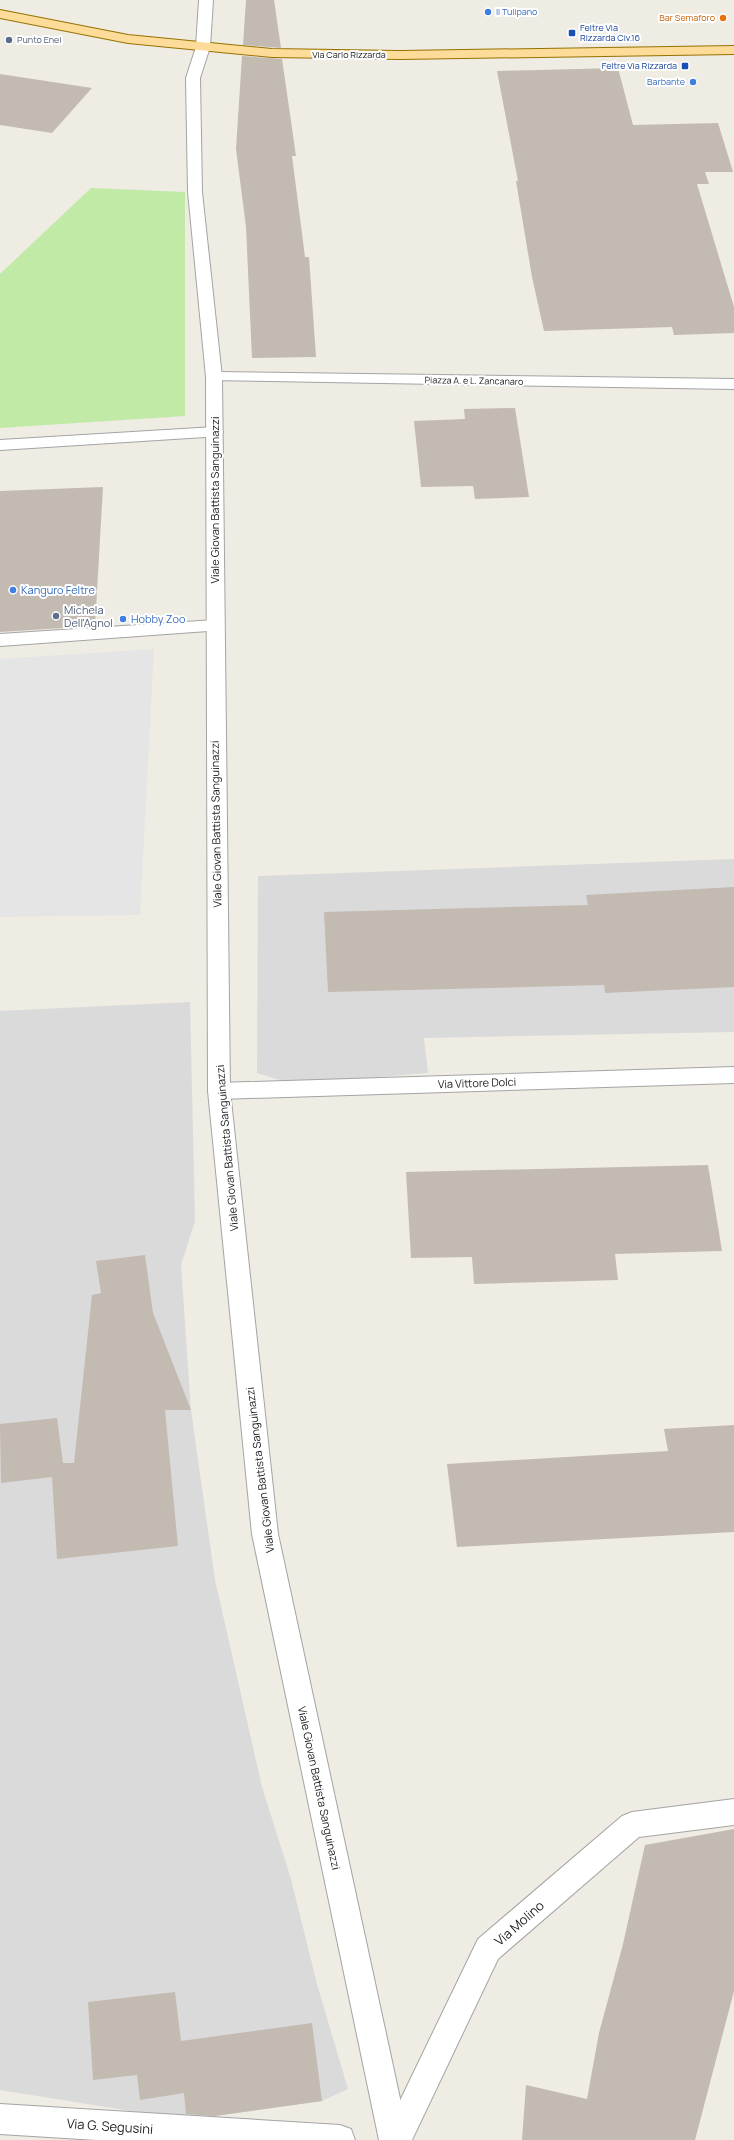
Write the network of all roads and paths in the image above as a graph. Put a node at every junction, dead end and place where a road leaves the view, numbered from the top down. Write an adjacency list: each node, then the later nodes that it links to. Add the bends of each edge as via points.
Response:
1 (206, 0): 3 (street, Viale Giovan Battista Sanguinazzi)
2 (0, 14): 3 (main road, Via Carlo Rizzarda, via 101,34)
3 (203, 47): 5 (main road, Via Carlo Rizzarda, via 319,55); 7 (street, Viale Giovan Battista Sanguinazzi, via 193,78 196,192)
4 (734, 50): 5 (main road, Via Carlo Rizzarda)
5 (701, 51): 6 (main road, Via Carlo Rizzarda)
6 (734, 54)
7 (214, 378): 8 (street, Piazza A. e L. Zancanaro); 9 (street, Viale Giovan Battista Sanguinazzi)
8 (734, 384)
9 (215, 432): 10 (street); 11 (street, Viale Giovan Battista Sanguinazzi)
10 (0, 445)
11 (215, 626): 12 (street); 14 (street, Viale Giovan Battista Sanguinazzi)
12 (0, 640)
13 (734, 1075): 14 (street, Via Vittore Dolci)
14 (219, 1091): 18 (street, Viale Giovan Battista Sanguinazzi, via 265,1534)
15 (734, 1812): 18 (street, Via Molino, via 632,1826 488,1949)
16 (0, 2119): 17 (street, Via G. Segusini)
17 (340, 2140)
18 (395, 2140)

